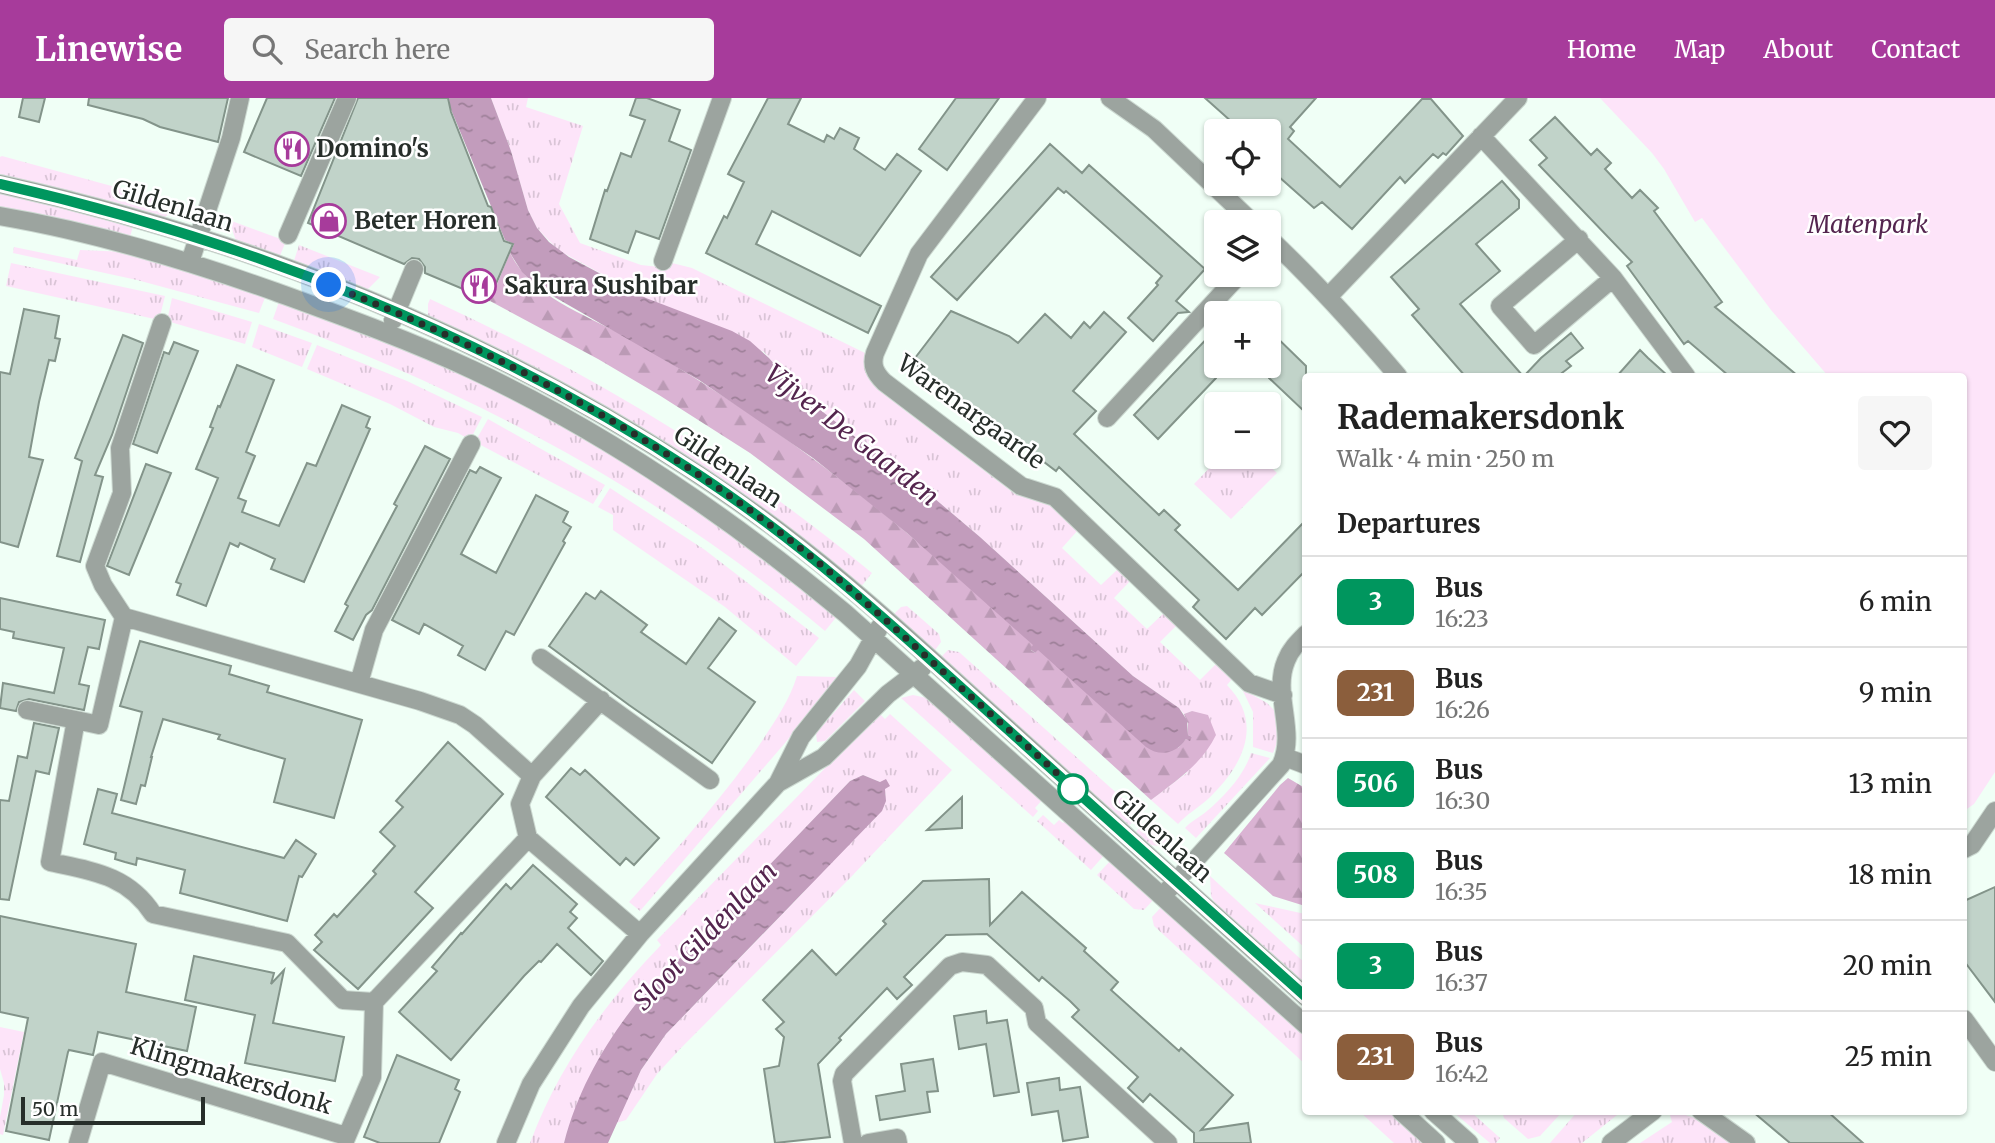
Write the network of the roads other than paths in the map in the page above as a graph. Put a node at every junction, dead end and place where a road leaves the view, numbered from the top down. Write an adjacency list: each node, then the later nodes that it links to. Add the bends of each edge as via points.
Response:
1 (240, 98): 13 (street)
2 (347, 98): 12 (street)
3 (722, 98): 16 (street)
4 (1037, 98): 37 (street, Warenargaarde, via 919,254 875,353 874,369 884,382 1021,486 1055,497 1249,683)
5 (1110, 98): 7 (street)
6 (1518, 98): 8 (street)
7 (1133, 105): 10 (street)
8 (1481, 136): 14 (street); 21 (street)
9 (0, 184): 13 (street, Gildenlaan)
10 (1239, 210)
11 (0, 216): 17 (street, Gildenlaan)
12 (288, 235)
13 (197, 236): 17 (street); 22 (street, Gildenlaan)
14 (1579, 239): 19 (street); 19 (street, via 1500,306 1534,345)
15 (1281, 253): 21 (street)
16 (663, 261)
17 (190, 262): 24 (street, Gildenlaan)
18 (414, 269): 22 (street)
19 (1613, 278): 26 (street)
20 (1228, 287): 27 (street)
21 (1328, 298): 25 (street)
22 (397, 312): 24 (street); 30 (street, Gildenlaan, via 601,415 689,468 777,530)
23 (162, 323): 29 (street, via 120,448 122,493 95,566)
24 (388, 333): 31 (street, Gildenlaan, via 474,371 606,442 788,566)
25 (1395, 373)
26 (1684, 373)
27 (1107, 418)
28 (471, 444): 36 (street, via 374,629)
29 (124, 617): 36 (street); 40 (street, via 99,725)
30 (884, 618): 31 (street); 34 (street, Gildenlaan)
31 (873, 637): 35 (street, Gildenlaan); 45 (street, via 858,666 801,737)
32 (1302, 639): 37 (street, via 1285,662)
33 (541, 657): 38 (street)
34 (932, 661): 35 (street); 49 (street, Gildenlaan)
35 (915, 674): 45 (street, via 824,757); 50 (street, Gildenlaan)
36 (359, 683): 43 (street, via 460,715)
37 (1283, 695): 41 (street)
38 (601, 700): 43 (street); 44 (street)
39 (27, 710): 40 (street)
40 (76, 720): 53 (street, via 50,862 105,874 142,896 153,914 287,943 343,1000)
41 (1285, 758): 42 (street); 49 (street)
42 (1302, 764)
43 (532, 776): 47 (street, via 520,804)
44 (710, 780)
45 (778, 783): 51 (street)
46 (1995, 811): 48 (street)
47 (528, 838): 51 (street); 53 (street)
48 (1967, 848)
49 (1176, 881): 50 (street); 52 (street, Gildenlaan)
50 (1162, 897): 54 (street, Gildenlaan)
51 (640, 934): 63 (street, via 581,1006 531,1084)
52 (1302, 993)
53 (374, 1002): 61 (street, Klingmakersdonk, via 372,1077)
54 (1302, 1022)
55 (1967, 1023): 56 (street)
56 (1995, 1062)
57 (1405, 1115): 68 (street)
58 (1438, 1115): 69 (street)
59 (1648, 1115): 70 (street)
60 (1707, 1115): 71 (street)
61 (345, 1140): 62 (street, Klingmakersdonk, via 102,1062)
62 (78, 1143)
63 (506, 1143)
64 (853, 1143): 67 (street, via 842,1081 845,1074 950,966 962,962 987,965 1034,1008 1037,1023)
65 (868, 1143): 66 (street, via 897,1138)
66 (898, 1143)
67 (1168, 1143)
68 (1436, 1143)
69 (1469, 1143)
70 (1611, 1143)
71 (1746, 1143)

